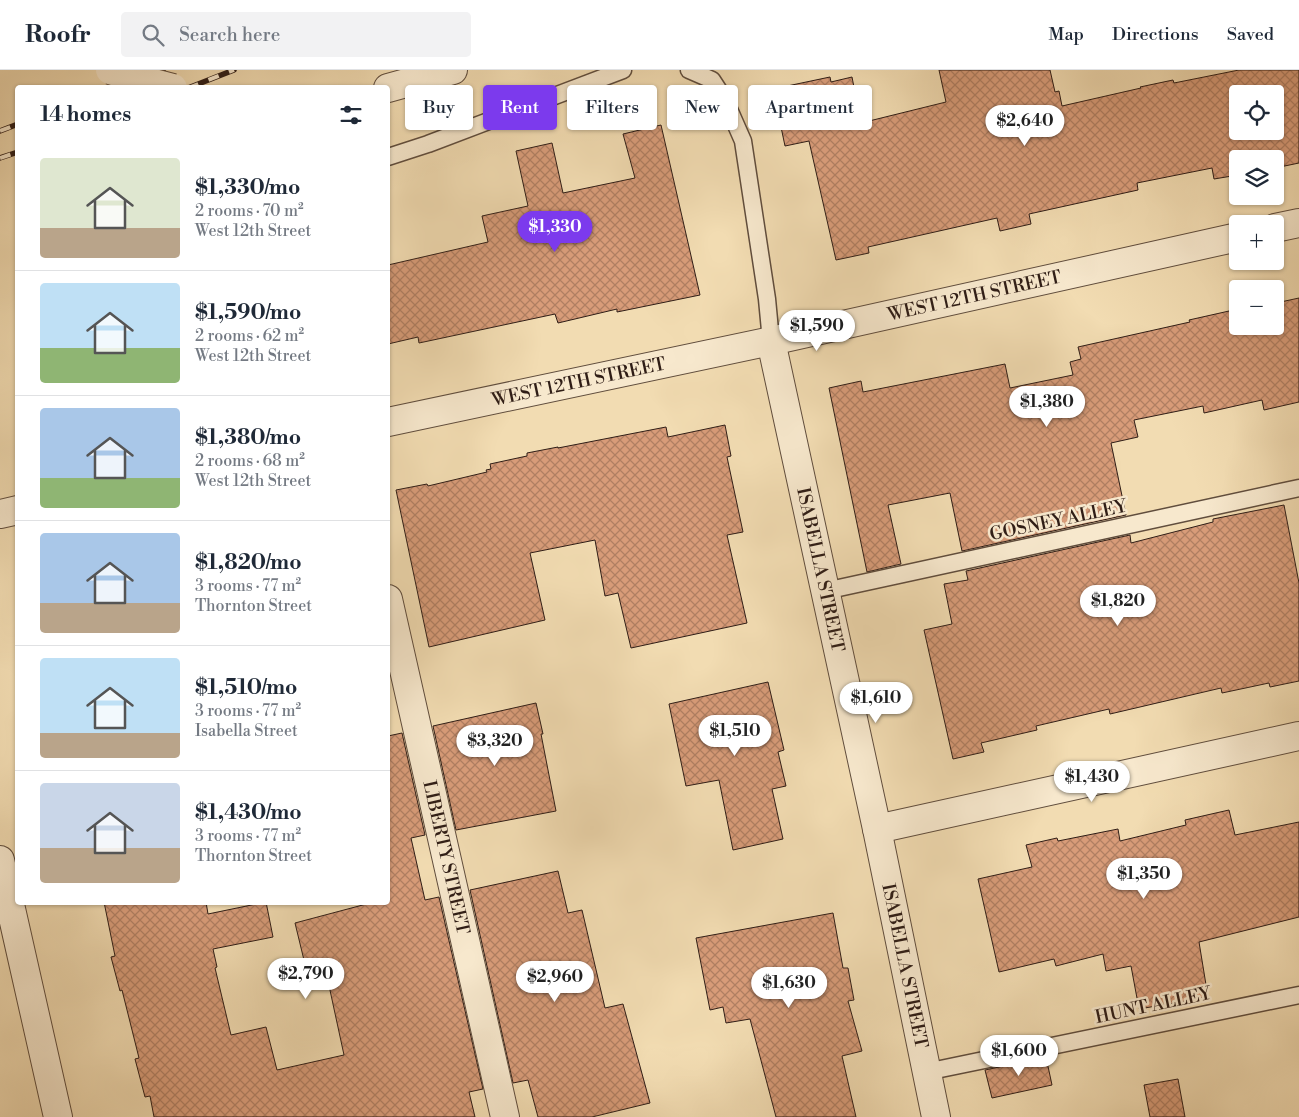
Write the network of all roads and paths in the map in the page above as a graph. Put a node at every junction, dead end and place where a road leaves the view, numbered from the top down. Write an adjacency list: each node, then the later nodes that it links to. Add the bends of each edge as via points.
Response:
1 (110, 70): 5 (street, bridge)
2 (453, 70): 6 (street)
3 (623, 70): 7 (lane)
4 (689, 70): 11 (lane, ISABELLA STREET, via 712,80 725,100 743,141)
5 (161, 85)
6 (390, 87)
7 (390, 156)
8 (1299, 223): 9 (street)
9 (1284, 226)
10 (1229, 238): 11 (street, WEST 12TH STREET)
11 (771, 341): 12 (street, WEST 12TH STREET); 16 (street, ISABELLA STREET)
12 (390, 422)
13 (1299, 488): 16 (lane, GOSNEY ALLEY)
14 (15, 511): 15 (street)
15 (0, 514)
16 (825, 591): 19 (street, ISABELLA STREET)
17 (390, 608): 24 (street, LIBERTY STREET)
18 (1299, 736): 19 (street)
19 (877, 829): 22 (street, ISABELLA STREET)
20 (0, 860): 23 (street)
21 (1299, 995): 22 (lane, HUNT ALLEY)
22 (926, 1072): 25 (street, ISABELLA STREET)
23 (58, 1117)
24 (505, 1117)
25 (936, 1117)

